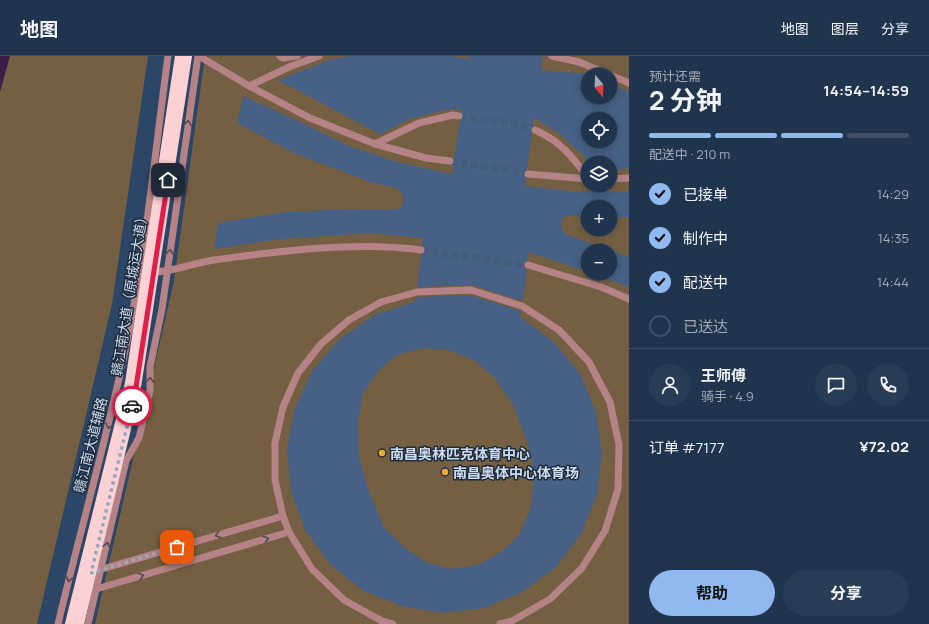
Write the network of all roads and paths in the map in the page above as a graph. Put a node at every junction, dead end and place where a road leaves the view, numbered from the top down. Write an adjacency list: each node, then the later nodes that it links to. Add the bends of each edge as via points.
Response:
1 (168, 56): 30 (street, 赣江南大道辅路, one-way to 30, via 140,267 126,345 107,435)
2 (180, 56): 24 (main road, 赣江南大道（原城运大道）)
3 (187, 56): 24 (main road, 赣江南大道（原城运大道）)
4 (198, 56): 11 (street); 23 (street, one-way to 4)
5 (280, 56): 8 (street)
6 (319, 56): 9 (street)
7 (552, 56): 10 (street, via 579,62)
8 (295, 57): 9 (street)
9 (289, 67): 11 (street)
10 (629, 83)
11 (249, 86): 14 (street, via 310,118)
12 (459, 116): 14 (street, via 419,123)
13 (535, 130): 16 (street, via 548,136 571,155)
14 (375, 144): 15 (street, via 426,158)
15 (450, 161)
16 (581, 169)
17 (528, 174): 18 (street)
18 (581, 178)
19 (629, 178): 20 (street)
20 (617, 179)
21 (421, 250): 23 (street, via 374,246 307,249 204,261)
22 (528, 265): 25 (street)
23 (167, 271): 24 (street); 28 (street, one-way to 23, via 126,461 139,438 150,390 150,367)
24 (150, 272): 28 (main road, 赣江南大道（原城运大道）)
25 (629, 298)
26 (283, 516): 27 (street); 28 (street, one-way to 28); 35 (street, via 275,480 275,443 283,407 298,373 321,344 349,320 381,302 417,292 470,290 522,306 559,330 589,362 610,402 619,444 618,488 605,531 582,568 550,599 512,621)
27 (289, 532): 29 (street, one-way to 27); 34 (street, via 312,569 344,600 382,621)
28 (91, 573): 29 (main road, 赣江南大道（原城运大道）); 29 (street)
29 (87, 592): 31 (main road, 赣江南大道（原城运大道）); 32 (main road, 赣江南大道（原城运大道）); 33 (street)
30 (58, 624)
31 (70, 624)
32 (79, 624)
33 (88, 624)
34 (393, 624)
35 (500, 624)

